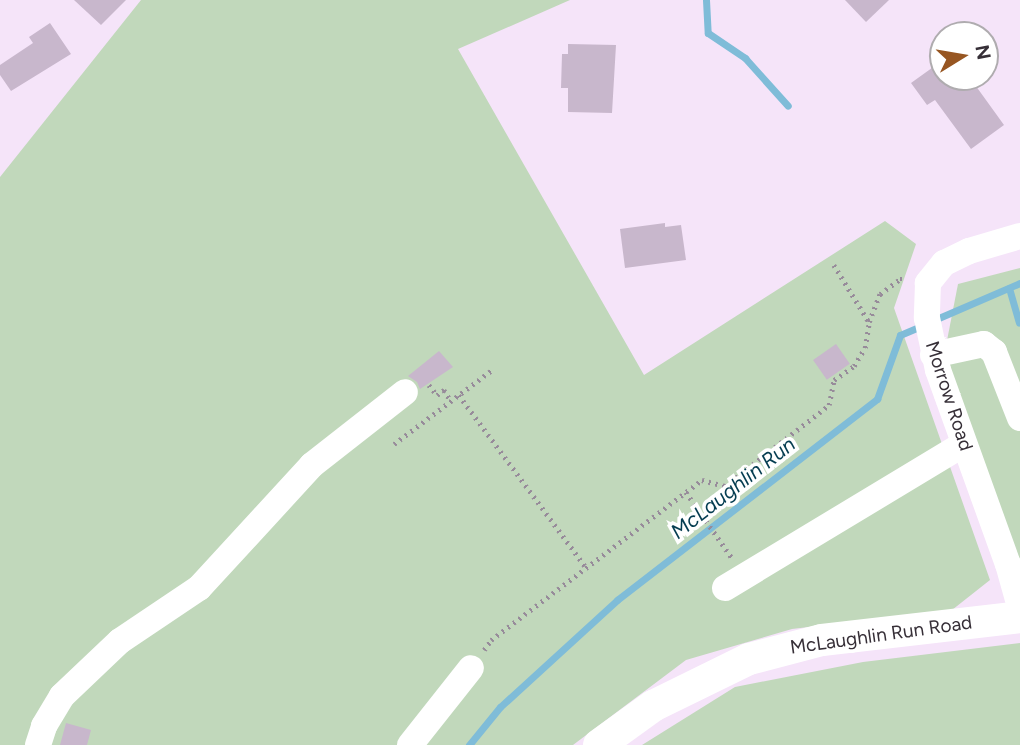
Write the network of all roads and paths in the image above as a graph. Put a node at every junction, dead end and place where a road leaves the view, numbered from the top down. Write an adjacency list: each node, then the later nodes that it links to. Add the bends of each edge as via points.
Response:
1 (1020, 236): 3 (street, via 944,263)
2 (834, 265): 4 (path)
3 (928, 290): 4 (path, via 900,279 880,294); 5 (street, Morrow Road)
4 (869, 322): 13 (path, via 865,348 854,366 834,380 829,405 724,486 702,480)
5 (931, 347): 10 (street, via 984,344 993,352); 12 (street, Morrow Road)
6 (492, 370): 8 (path)
7 (416, 386): 9 (path, via 437,395 444,390); 21 (street, via 312,466 199,588 121,641 62,696)
8 (458, 396): 9 (path); 16 (path)
9 (451, 401): 11 (path)
10 (1020, 418)
11 (394, 444)
12 (964, 444): 15 (street, Morrow Road); 17 (street)
13 (686, 492): 14 (path); 16 (path)
14 (728, 551)
15 (1014, 562): 18 (street, Morrow Road)
16 (586, 567): 20 (path, via 491,640)
17 (725, 588)
18 (1020, 607)
19 (1020, 617): 23 (main road, McLaughlin Run Road, via 822,640 749,659 653,706)
20 (471, 668): 22 (street)
21 (38, 745)
22 (410, 745)
23 (599, 745)

